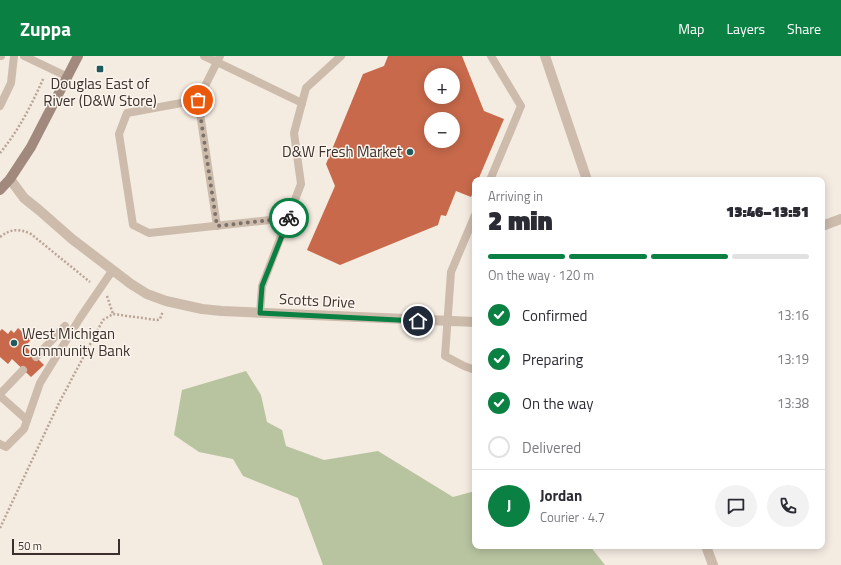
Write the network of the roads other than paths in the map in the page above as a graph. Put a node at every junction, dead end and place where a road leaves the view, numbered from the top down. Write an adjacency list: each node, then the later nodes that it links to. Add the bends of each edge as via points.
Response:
1 (14, 56): 12 (lane, via 11,83)
2 (24, 56): 9 (lane)
3 (78, 56): 9 (main road)
4 (204, 56): 8 (lane)
5 (341, 56): 11 (lane, via 306,88)
6 (490, 56): 13 (lane, via 521,106)
7 (545, 56): 14 (street)
8 (219, 59): 10 (lane); 11 (lane)
9 (68, 77): 15 (main road, via 31,147)
10 (198, 100): 21 (lane); 21 (lane, via 127,113 119,134 133,225 149,233)
11 (302, 103): 17 (lane, via 294,133 301,184)
12 (0, 106)
13 (491, 177)
14 (586, 177)
15 (10, 179): 16 (main road); 22 (street, Scotts Drive, via 24,198)
16 (0, 190)
17 (289, 218): 21 (lane); 23 (lane, via 262,286)
18 (841, 219): 20 (street)
19 (472, 222): 24 (lane, via 451,272)
20 (825, 225)
21 (217, 226)
22 (112, 271): 23 (street, Scotts Drive, via 147,294 166,301 202,310); 31 (lane, via 40,383)
23 (260, 313): 24 (street, Scotts Drive)
24 (449, 322): 25 (street, Scotts Drive); 28 (lane, via 446,356)
25 (472, 322)
26 (65, 326): 27 (lane)
27 (36, 357)
28 (472, 369)
29 (23, 370): 30 (lane)
30 (0, 395): 31 (lane)
31 (27, 420): 32 (lane, via 24,429)
32 (3, 445)
33 (707, 549): 34 (street)
34 (712, 565)

